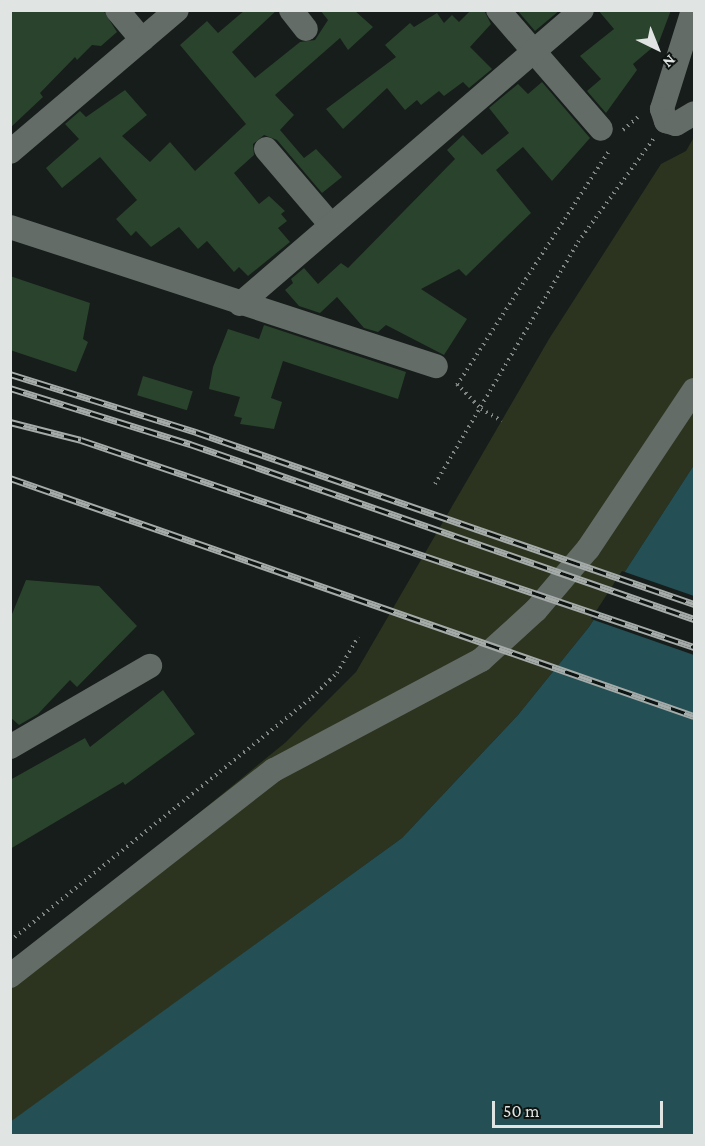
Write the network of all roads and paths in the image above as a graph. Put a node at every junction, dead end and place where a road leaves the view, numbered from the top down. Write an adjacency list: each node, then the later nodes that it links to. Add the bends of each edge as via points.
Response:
1 (117, 10): 8 (street)
2 (177, 10): 8 (street)
3 (291, 10): 7 (street)
4 (498, 10): 9 (street)
5 (582, 10): 9 (street)
6 (693, 10): 10 (street)
7 (306, 29)
8 (142, 40): 15 (street)
9 (533, 50): 13 (street); 16 (street)
10 (668, 92): 12 (street, via 662,109); 13 (path)
11 (694, 113): 12 (street, via 684,123)
12 (666, 121): 22 (path, via 578,242)
13 (610, 139): 20 (path)
14 (266, 149): 16 (street)
15 (10, 152)
16 (331, 225): 18 (street)
17 (10, 227): 18 (street)
18 (240, 304): 19 (street)
19 (445, 372): 20 (path)
20 (457, 385): 22 (path)
21 (694, 390): 29 (street, via 588,549 536,610 481,660 274,770)
22 (481, 409): 23 (path); 24 (path)
23 (502, 421)
24 (435, 484)
25 (358, 637): 28 (path, via 337,673 312,697)
26 (150, 666): 27 (street)
27 (10, 747)
28 (10, 941)
29 (10, 976)

